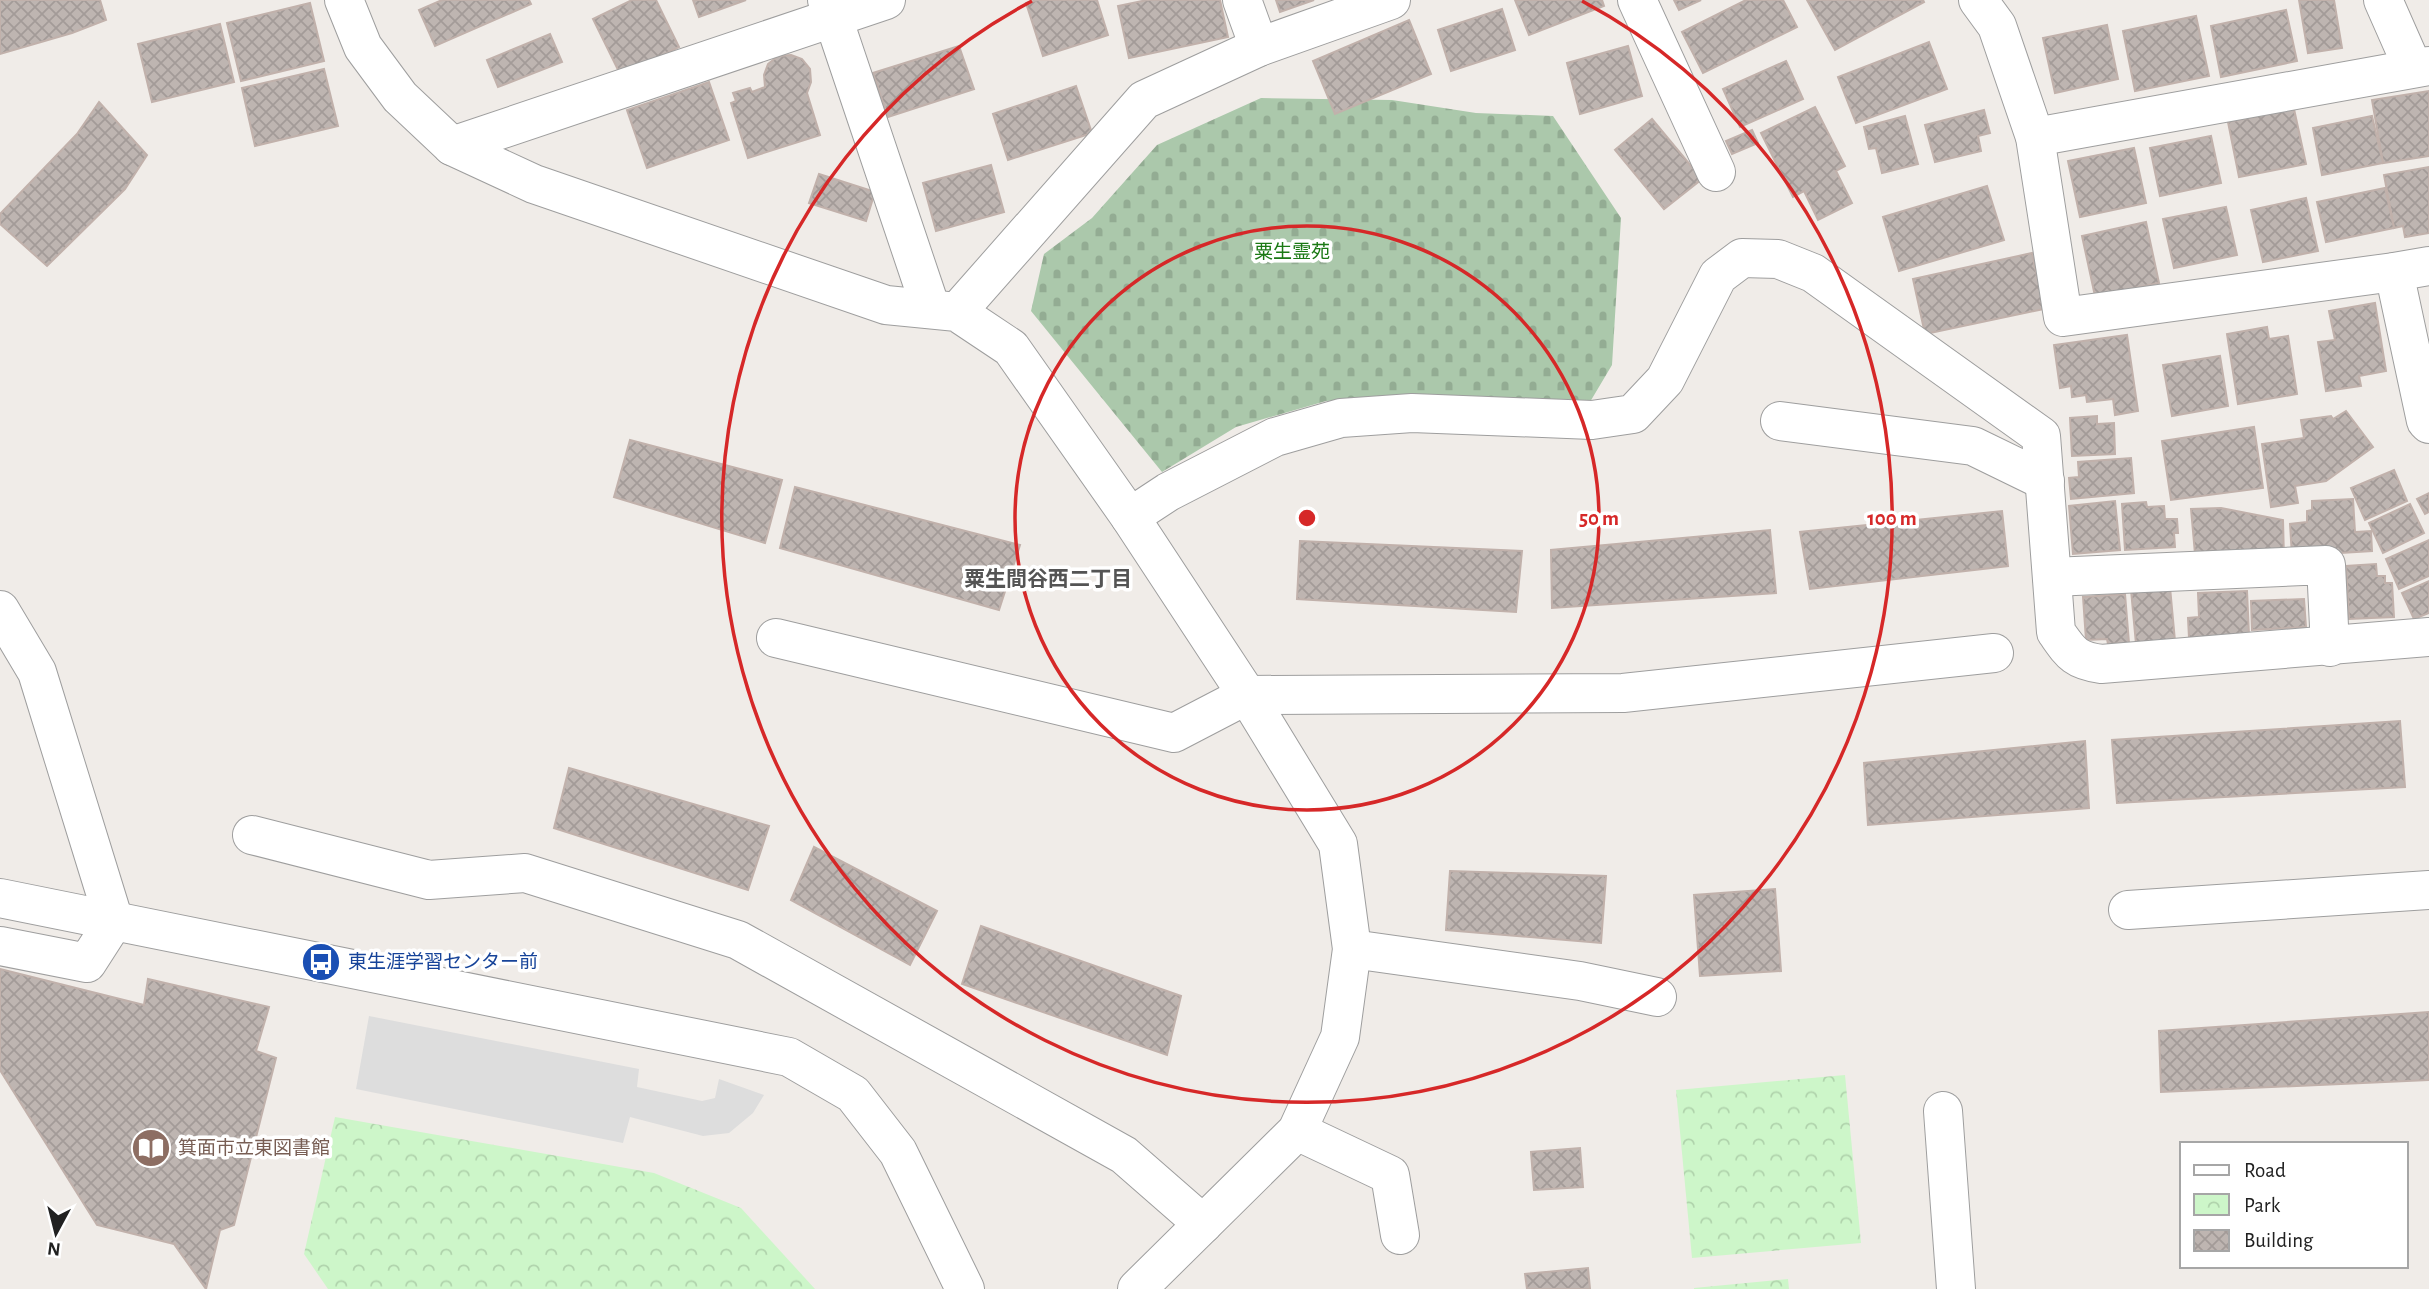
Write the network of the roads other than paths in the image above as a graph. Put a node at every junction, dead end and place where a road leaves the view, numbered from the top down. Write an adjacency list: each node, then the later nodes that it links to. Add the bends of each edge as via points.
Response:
1 (344, 0): 12 (street, via 363,47 400,97)
2 (886, 0): 8 (street)
3 (1242, 0): 9 (street)
4 (1391, 0): 9 (street)
5 (1637, 0): 13 (street)
6 (1978, 0): 11 (street, via 1997,26)
7 (2383, 0): 10 (street)
8 (830, 9): 12 (street); 15 (street)
9 (1259, 47): 15 (street, via 1144,100)
10 (2421, 67): 11 (street)
11 (2035, 137): 14 (street, via 2063,317)
12 (452, 146): 15 (street, via 534,184 886,305)
13 (1716, 172)
14 (2412, 269): 17 (street)
15 (944, 311): 19 (street, via 1011,348)
16 (1780, 421): 18 (street, via 1973,446)
17 (2429, 424)
18 (2045, 481): 19 (street, via 2041,436 1813,273 1778,259 1742,258 1718,276 1665,380 1633,414 1592,419 1412,413 1341,418 1275,438 1168,492); 20 (street)
19 (1130, 517): 26 (street)
20 (2052, 577): 24 (street, via 2056,632 2075,657 2086,662); 24 (street, via 2326,565)
21 (0, 610): 31 (street, via 37,672)
22 (2429, 637): 24 (street)
23 (776, 638): 26 (street, via 1174,733)
24 (2330, 647)
25 (1994, 653): 26 (street, via 1623,693)
26 (1247, 695): 33 (street, via 1338,844)
27 (252, 835): 37 (street, via 429,880 524,873 738,940 1124,1155)
28 (2429, 890): 30 (street)
29 (0, 898): 31 (street)
30 (2128, 910)
31 (114, 921): 32 (street, via 87,963); 39 (street, via 789,1056 853,1094 898,1152)
32 (0, 946)
33 (1352, 949): 34 (street, via 1580,981); 36 (street, via 1340,1037)
34 (1657, 997)
35 (1943, 1111): 41 (street)
36 (1297, 1131): 37 (street); 38 (street, via 1390,1175)
37 (1203, 1224): 40 (street)
38 (1400, 1235)
39 (965, 1289)
40 (1137, 1289)
41 (1956, 1289)

